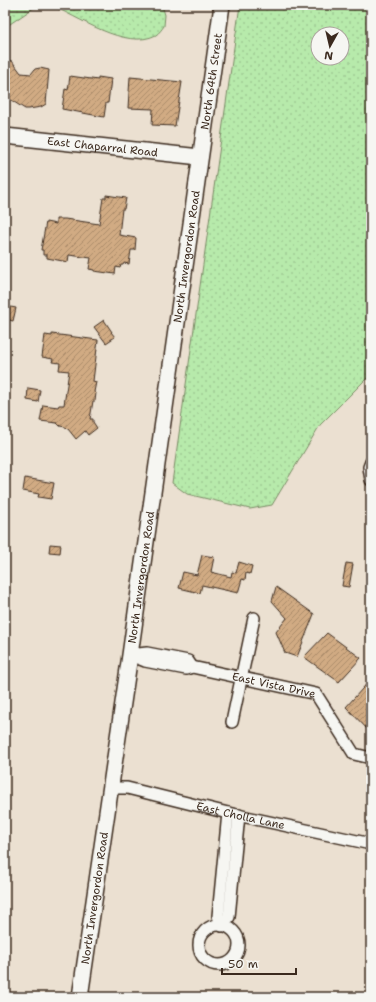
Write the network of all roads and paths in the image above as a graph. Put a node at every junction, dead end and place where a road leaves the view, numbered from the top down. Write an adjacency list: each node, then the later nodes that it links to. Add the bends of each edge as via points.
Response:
1 (222, 5): 3 (street, North 64th Street)
2 (5, 136): 3 (street, East Chaparral Road)
3 (200, 157): 7 (street, North Invergordon Road)
4 (371, 462): 5 (street)
5 (371, 480)
6 (254, 618): 8 (street)
7 (130, 655): 8 (street, East Vista Drive, via 150,653 188,661 192,667); 11 (street, North Invergordon Road)
8 (242, 678): 9 (street); 10 (street, East Vista Drive, via 316,694 354,754)
9 (232, 722)
10 (371, 758)
11 (110, 788): 12 (street, East Cholla Lane, via 126,788); 15 (street, North Invergordon Road)
12 (228, 813): 13 (street, East Cholla Lane); 13 (street, via 218,916 222,926 229,917)
13 (240, 815): 14 (street, East Cholla Lane)
14 (371, 844)
15 (80, 997)

